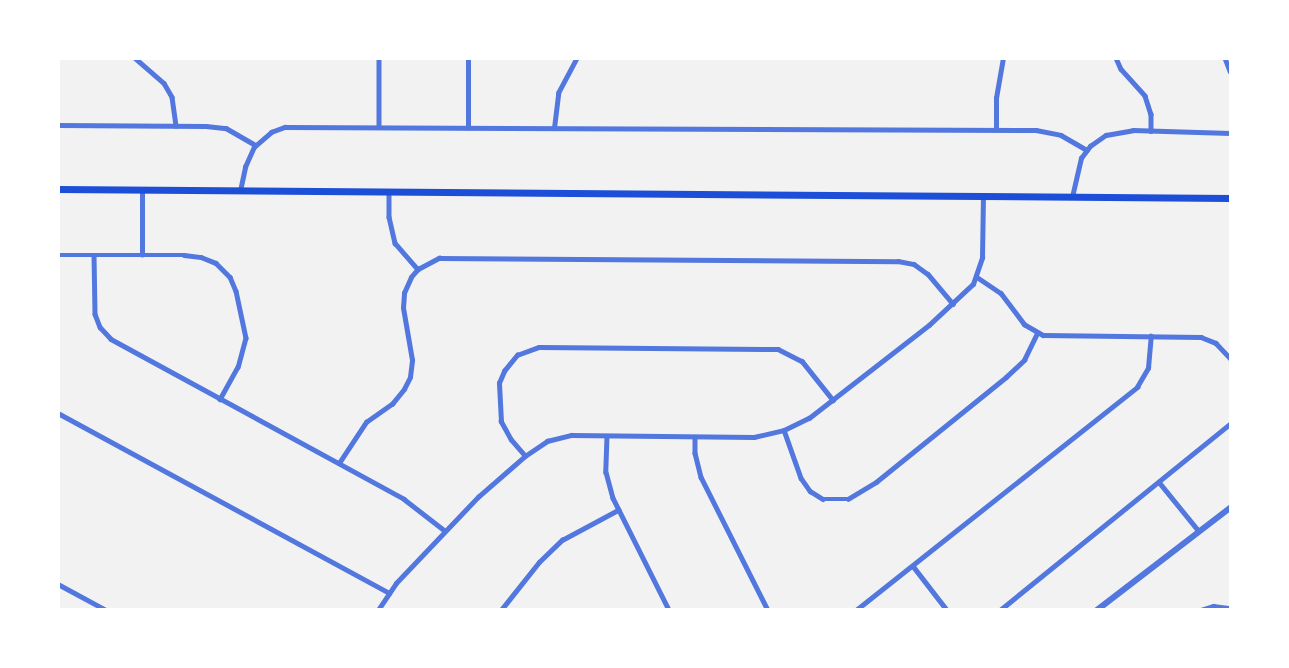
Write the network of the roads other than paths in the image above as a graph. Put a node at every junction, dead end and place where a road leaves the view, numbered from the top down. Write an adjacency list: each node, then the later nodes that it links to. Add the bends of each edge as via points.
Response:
1 (135, 58): 10 (street, via 164,83 172,97)
2 (379, 58): 11 (street)
3 (468, 58): 12 (street)
4 (577, 58): 13 (street, via 558,93)
5 (1003, 58): 14 (street, via 996,98)
6 (1116, 58): 15 (street, via 1145,96)
7 (1225, 58): 8 (street)
8 (1230, 71)
9 (58, 125): 10 (street)
10 (176, 126): 17 (street, via 226,128)
11 (379, 127): 12 (street); 17 (street, via 285,127 270,132)
12 (468, 128): 13 (street)
13 (554, 129): 14 (street)
14 (996, 130): 18 (street, via 1048,131)
15 (1151, 131): 16 (street); 18 (street, via 1113,134 1094,142)
16 (1230, 133)
17 (256, 145): 21 (street, via 247,161)
18 (1087, 150): 24 (street, via 1078,166)
19 (58, 189): 20 (main road)
20 (142, 190): 21 (main road); 28 (street)
21 (240, 191): 22 (main road)
22 (389, 193): 23 (main road); 29 (street, via 395,243)
23 (983, 197): 24 (main road); 30 (street, via 982,258)
24 (1072, 197): 25 (main road)
25 (1230, 198)
26 (58, 255): 27 (street)
27 (94, 255): 28 (street); 35 (street, via 95,314 105,333)
28 (142, 255): 35 (street, via 207,258 230,277 246,343)
29 (418, 269): 31 (street, via 450,257 898,261 919,267); 43 (street, via 407,283 403,303 412,360 410,377 398,397 360,429)
30 (977, 277): 31 (street); 32 (street, via 1001,293 1024,324)
31 (953, 304): 36 (street)
32 (1037, 333): 33 (street); 39 (street, via 1024,360 1006,377 876,482 848,499 823,499 810,491 801,478)
33 (1151, 336): 34 (street, via 1208,339 1221,346); 49 (street, via 1149,368 1141,383)
34 (1230, 358)
35 (220, 399): 43 (street)
36 (833, 400): 39 (street); 42 (street, via 802,361 778,348 538,347 517,355 500,383 501,422)
37 (58, 413): 51 (street)
38 (1230, 423): 44 (street)
39 (784, 430): 41 (street, via 753,437)
40 (607, 436): 41 (street); 42 (street, via 565,436 547,441); 46 (street, via 608,483)
41 (695, 437): 57 (street, via 701,477)
42 (525, 456): 47 (street)
43 (339, 463): 47 (street, via 404,499)
44 (1159, 482): 48 (street); 60 (street)
45 (1230, 508): 48 (street)
46 (618, 510): 55 (street, via 562,540); 56 (street)
47 (444, 530): 51 (street)
48 (1198, 530): 61 (street)
49 (913, 566): 58 (street); 59 (street)
50 (58, 584): 53 (street)
51 (389, 593): 54 (street)
52 (1230, 608): 62 (street)
53 (106, 609)
54 (378, 609)
55 (501, 609)
56 (669, 609)
57 (768, 609)
58 (856, 609)
59 (947, 609)
60 (999, 609)
61 (1097, 609)
62 (1201, 609)

